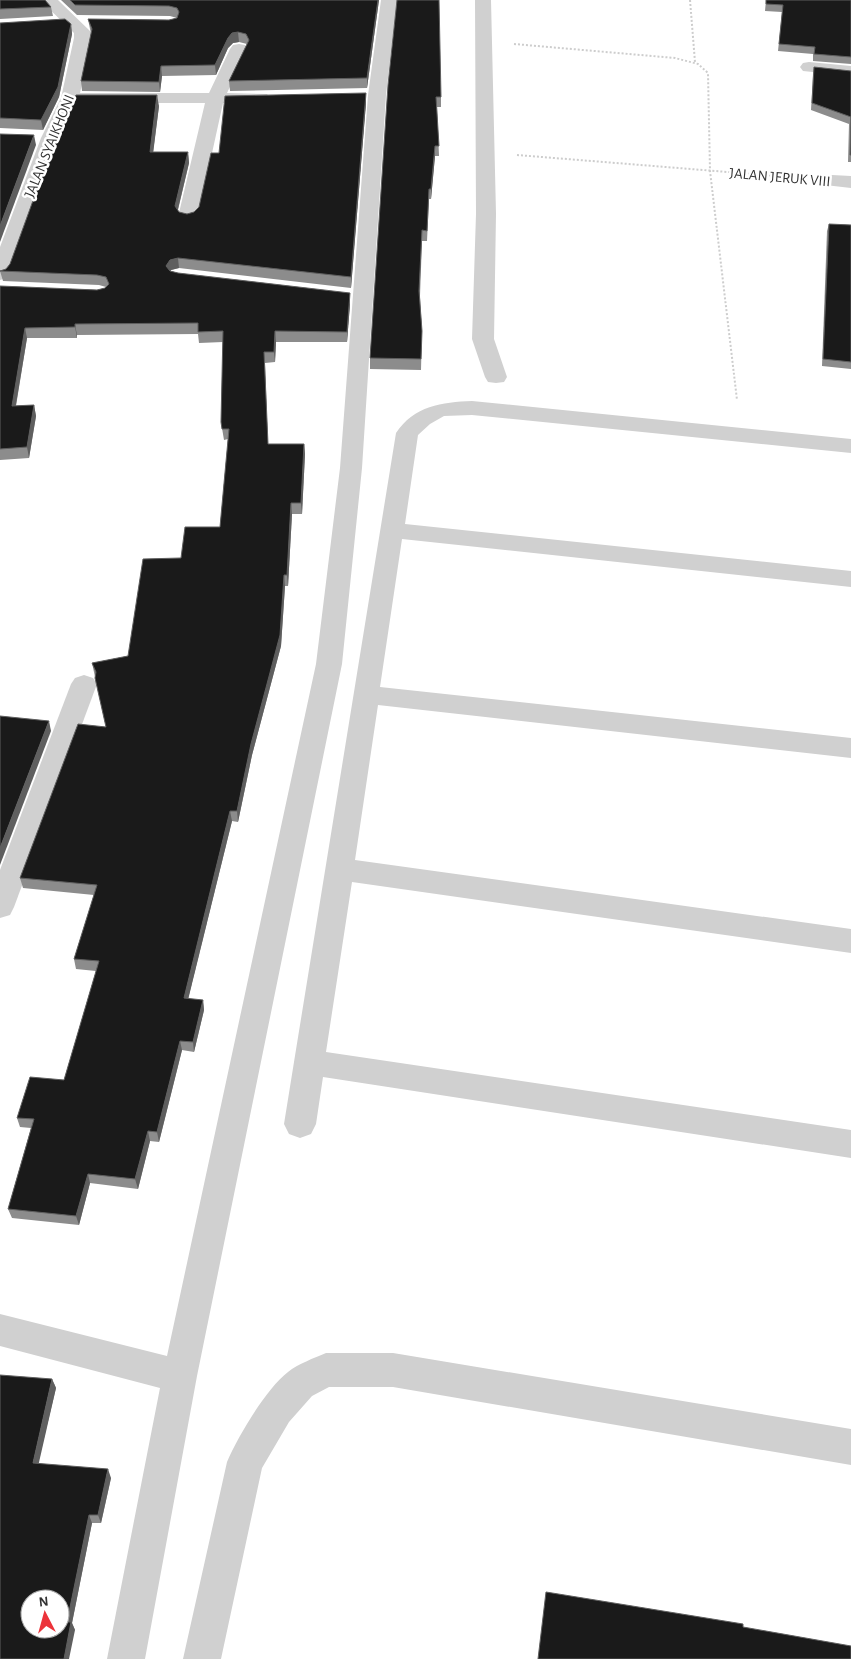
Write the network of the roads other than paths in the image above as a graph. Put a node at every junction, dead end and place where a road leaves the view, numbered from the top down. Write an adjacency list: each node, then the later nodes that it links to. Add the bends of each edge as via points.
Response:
1 (48, 0): 4 (street, JALAN SYAIKHONI)
2 (389, 0): 30 (street, via 367,95 353,296 351,468 330,664)
3 (483, 0): 16 (street, via 486,152 483,339)
4 (62, 22): 5 (street); 9 (street, JALAN SYAIKHONI, via 82,32 83,38)
5 (90, 22)
6 (239, 50): 11 (street)
7 (809, 67): 8 (street)
8 (851, 71)
9 (70, 98): 11 (street); 15 (street, JALAN SYAIKHONI, via 42,137)
10 (282, 98): 11 (street)
11 (216, 99): 14 (street)
12 (832, 181): 13 (street, JALAN JERUK VIII)
13 (851, 182)
14 (188, 218)
15 (3, 284)
16 (496, 377)
17 (851, 446): 18 (street, via 450,408 421,418 407,433)
18 (392, 530): 19 (street); 21 (street)
19 (851, 579)
20 (84, 684): 24 (street)
21 (367, 695): 22 (street); 23 (street)
22 (851, 748)
23 (340, 868): 25 (street); 26 (street)
24 (0, 907)
25 (851, 941)
26 (309, 1062): 27 (street); 28 (street)
27 (300, 1124)
28 (851, 1144)
29 (0, 1330): 30 (street)
30 (180, 1376): 32 (street)
31 (851, 1447): 33 (street, via 393,1370 326,1370 300,1384 276,1410 244,1462)
32 (126, 1659)
33 (202, 1659)

